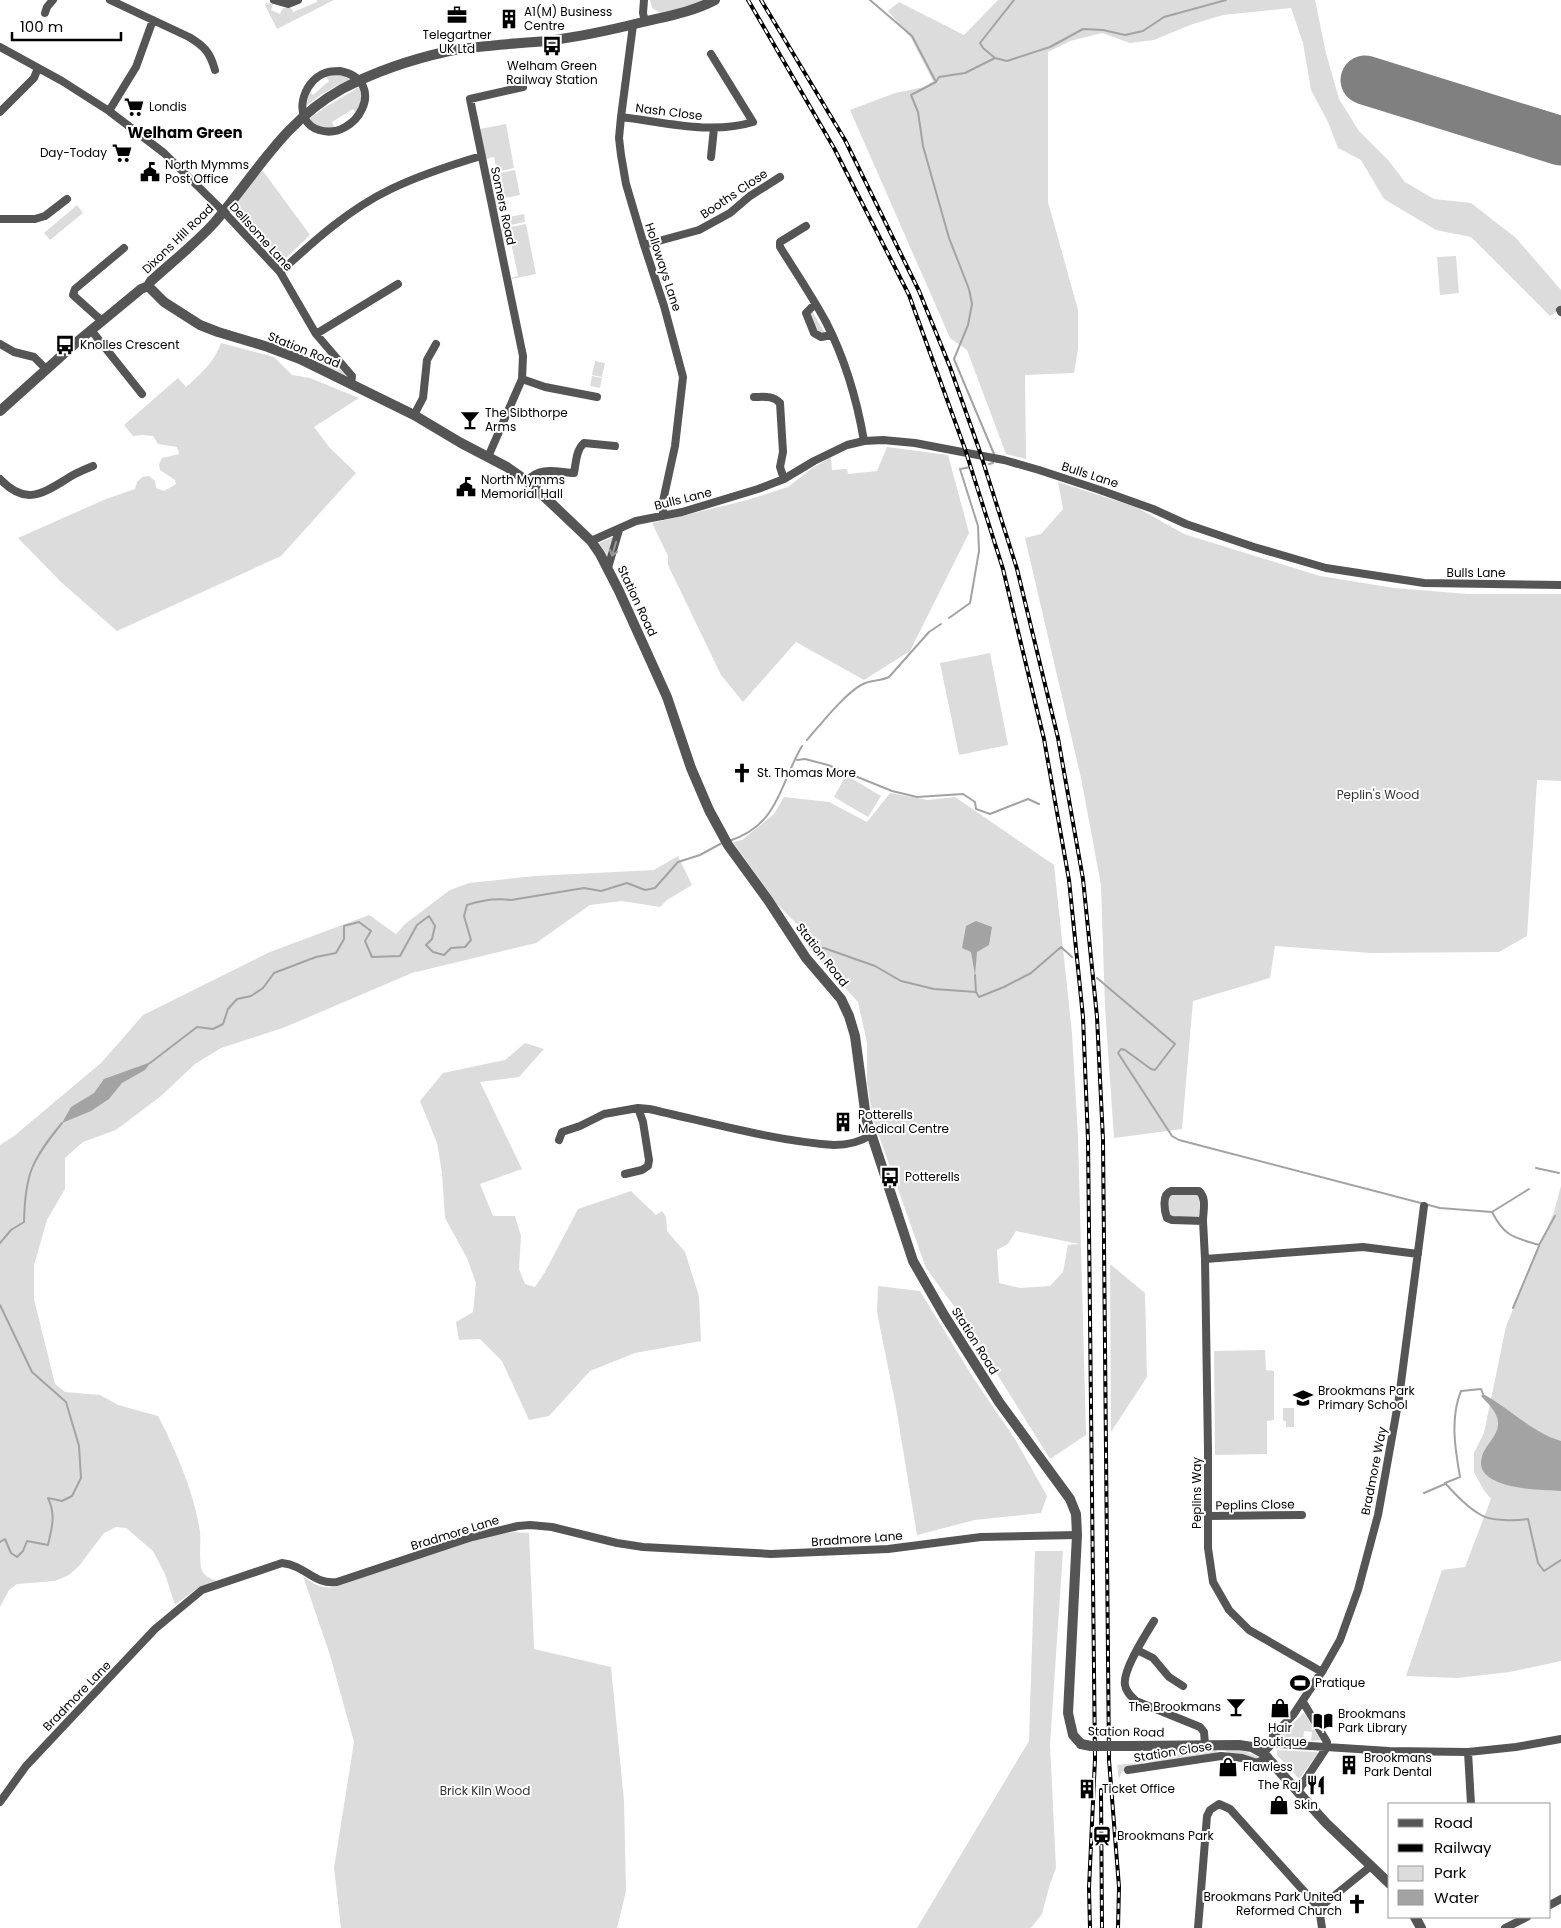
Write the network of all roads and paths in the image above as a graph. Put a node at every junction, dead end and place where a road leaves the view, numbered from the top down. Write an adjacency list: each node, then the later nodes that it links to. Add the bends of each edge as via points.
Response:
1 (52, 0): 7 (street)
2 (110, 0): 8 (street)
3 (274, 0): 4 (street, via 288,4)
4 (298, 0)
5 (644, 0): 9 (street, via 642,14)
6 (715, 0): 9 (street, Dixons Hill Road)
7 (45, 14)
8 (153, 20): 14 (street, via 199,43 211,57); 17 (street, via 136,66)
9 (645, 22): 10 (street, Dixons Hill Road)
10 (633, 25): 15 (street, Dixons Hill Road, via 548,40 450,51 400,65); 20 (street, Holloways Lane)
11 (0, 47): 13 (street, Dellsome Lane)
12 (711, 54): 21 (street, Nash Close, via 754,122)
13 (38, 68): 17 (street, Dellsome Lane); 18 (street, via 34,78)
14 (215, 70)
15 (360, 81): 19 (street, Dixons Hill Road, via 331,96); 19 (street, via 354,75 340,72 317,77 306,92); 19 (street, via 365,103 351,122 333,131 325,131 310,125)
16 (523, 87): 22 (street, via 470,99)
17 (109, 111): 26 (street, Dellsome Lane, via 164,153)
18 (0, 112)
19 (303, 117): 26 (street, Dixons Hill Road, via 261,162)
20 (621, 117): 21 (street, Nash Close); 29 (street, Holloways Lane, via 619,138 623,170)
21 (714, 128): 23 (street, Nash Close)
22 (482, 156): 31 (street, Somers Road, via 442,168 372,199 333,225); 42 (street, Somers Road, via 521,342)
23 (711, 157)
24 (780, 177): 29 (street, Booths Close, via 730,213 699,230)
25 (67, 199): 27 (street, via 45,216 35,219)
26 (224, 212): 31 (street, Dellsome Lane); 33 (street, Dixons Hill Road)
27 (0, 219)
28 (806, 226): 34 (street, via 780,242 780,247)
29 (644, 245): 56 (street, Holloways Lane, via 683,377)
30 (124, 248): 35 (street, via 75,289 73,295)
31 (280, 272): 37 (street, Dellsome Lane)
32 (398, 284): 37 (street)
33 (148, 286): 35 (street, Dixons Hill Road); 43 (street, Station Road, via 164,302 200,324 288,354)
34 (815, 304): 38 (street); 38 (street, via 806,313 814,333 820,337)
35 (102, 321): 36 (street, Dixons Hill Road)
36 (91, 330): 41 (street, Dixons Hill Road); 44 (street)
37 (316, 334): 43 (street, Dellsome Lane, via 352,376)
38 (832, 335): 49 (street, via 847,371)
39 (0, 344): 41 (street, via 34,357)
40 (436, 344): 48 (street, via 427,360 422,398)
41 (46, 369): 47 (street, Dixons Hill Road)
42 (522, 379): 45 (street); 51 (street, Somers Road)
43 (351, 384): 48 (street, Station Road)
44 (142, 394)
45 (598, 397)
46 (754, 398): 54 (street, via 777,399 782,408 780,467)
47 (0, 411)
48 (414, 415): 51 (street, Station Road)
49 (864, 441): 54 (street, Bulls Lane, via 833,450); 60 (street, Bulls Lane, via 915,443 1004,460 1100,490 1254,547 1326,568 1424,584)
50 (615, 446): 55 (street, via 584,443 580,447 574,473 539,471)
51 (488, 457): 55 (street, Station Road)
52 (93, 466): 53 (street, via 37,495 14,491)
53 (0, 479)
54 (784, 479): 56 (street, Bulls Lane, via 720,502)
55 (527, 481): 58 (street, Station Road)
56 (663, 516): 57 (street, Bulls Lane, via 636,521)
57 (619, 530): 58 (street, Bulls Lane); 59 (street, one-way to 59)
58 (590, 542): 59 (street, Station Road)
59 (608, 568): 62 (street, Station Road, via 667,697 688,760 726,842 806,958 841,999 849,1016)
60 (1561, 585)
61 (638, 1108): 62 (street, via 768,1135 836,1145 860,1142); 63 (street, via 604,1114 562,1132); 64 (street, via 643,1122 648,1166)
62 (871, 1135): 71 (street, Station Road, via 913,1260 999,1402 1070,1499 1076,1514)
63 (559, 1140)
64 (625, 1174)
65 (1424, 1206): 67 (street, Bradmore Way)
66 (1203, 1221): 66 (street, Peplins Way, via 1204,1198 1199,1191 1168,1192 1165,1196 1167,1218); 68 (street, Peplins Way)
67 (1418, 1254): 68 (street, via 1363,1247); 74 (street, Bradmore Way, via 1399,1398 1378,1515 1350,1615)
68 (1204, 1259): 70 (street, Peplins Way)
69 (1302, 1515): 70 (street, Peplins Close)
70 (1208, 1516): 74 (street, Peplins Way, via 1210,1571 1229,1610 1249,1630)
71 (1077, 1535): 78 (street, Station Road, bridge, via 1068,1713 1073,1735 1081,1744 1091,1746); 87 (street, Bradmore Lane, via 981,1537 888,1549 770,1554 643,1547 530,1525 472,1537 337,1582 318,1580 301,1568 282,1563 202,1590 155,1630 94,1694 26,1766)
72 (1154, 1621): 73 (street)
73 (1137, 1650): 75 (street, via 1153,1658 1168,1677); 78 (street, via 1125,1679 1128,1693 1136,1701 1200,1727)
74 (1322, 1672): 76 (street, Bradmore Way)
75 (1183, 1686)
76 (1303, 1702): 80 (street, Bradmore Way, via 1273,1736); 81 (street)
77 (1561, 1740): 82 (street)
78 (1205, 1744): 79 (street, Station Road)
79 (1222, 1744): 83 (street, Station Road, via 1246,1745); 84 (street)
80 (1272, 1744): 81 (street); 83 (street, Bradmore Way)
81 (1327, 1747): 82 (street); 86 (street)
82 (1468, 1752): 88 (street)
83 (1266, 1755): 84 (street, Station Close, via 1257,1762); 86 (street)
84 (1221, 1756): 85 (street, Station Close)
85 (1128, 1770)
86 (1298, 1791): 89 (street)
87 (0, 1802)
88 (1471, 1803)
89 (1371, 1866): 90 (street); 91 (street)
90 (1388, 1882)
91 (1320, 1908): 93 (street, via 1230,1809 1219,1804 1206,1816); 94 (street)
92 (1525, 1918): 95 (street)
93 (1198, 1928)
94 (1322, 1928)
95 (1505, 1928)

